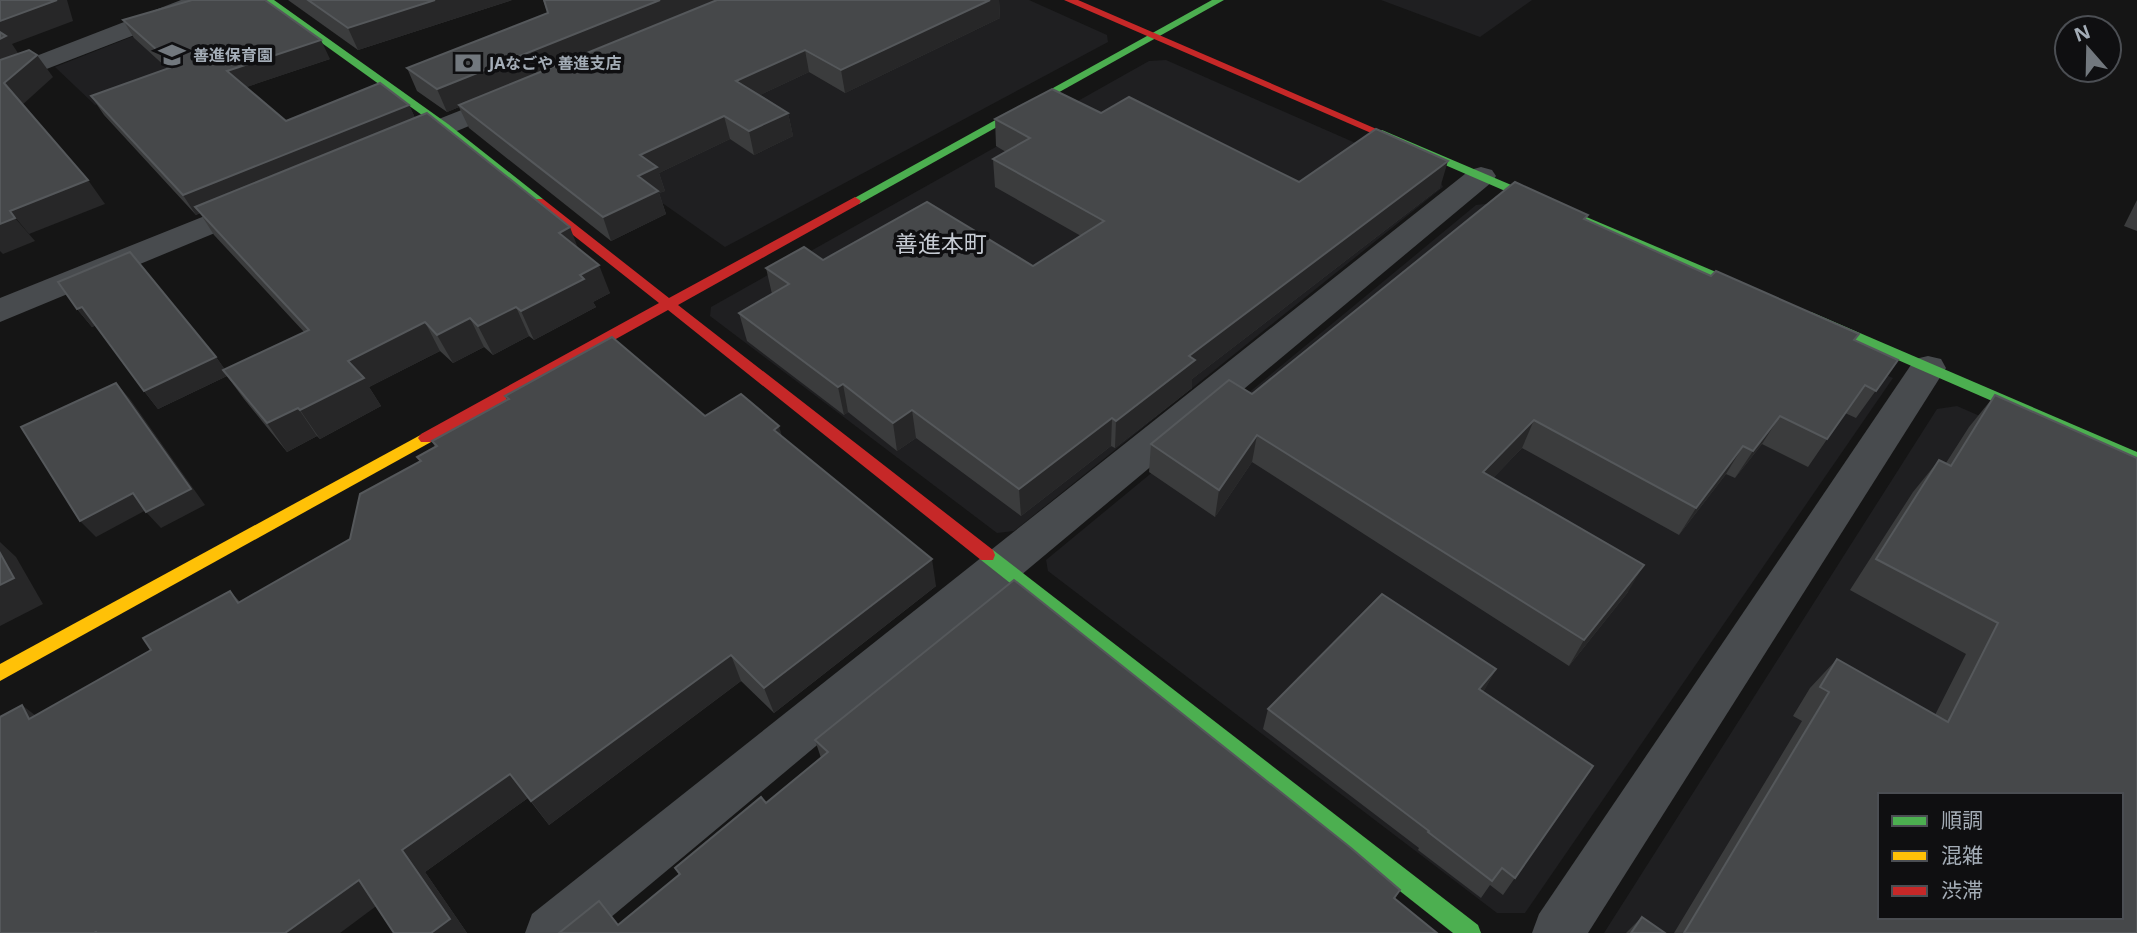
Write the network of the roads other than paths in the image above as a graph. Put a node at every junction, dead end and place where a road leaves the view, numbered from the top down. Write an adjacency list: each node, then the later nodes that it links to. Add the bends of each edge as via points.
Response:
1 (203, 0): 6 (street)
2 (267, 0): 8 (street)
3 (1069, 0): 5 (street)
4 (1219, 0): 5 (street)
5 (1154, 36): 10 (street); 13 (street)
6 (0, 79)
7 (532, 89): 8 (street)
8 (444, 126): 9 (street); 13 (street)
9 (380, 152)
10 (1482, 176): 12 (street); 18 (street)
11 (279, 195): 14 (street)
12 (1775, 302)
13 (667, 305): 18 (street); 19 (street)
14 (0, 310)
15 (1801, 313): 16 (street)
16 (1928, 368): 17 (street); 22 (street)
17 (2137, 458)
18 (1003, 567): 20 (street); 21 (street)
19 (0, 673)
20 (551, 933)
21 (1470, 933)
22 (1558, 933)

